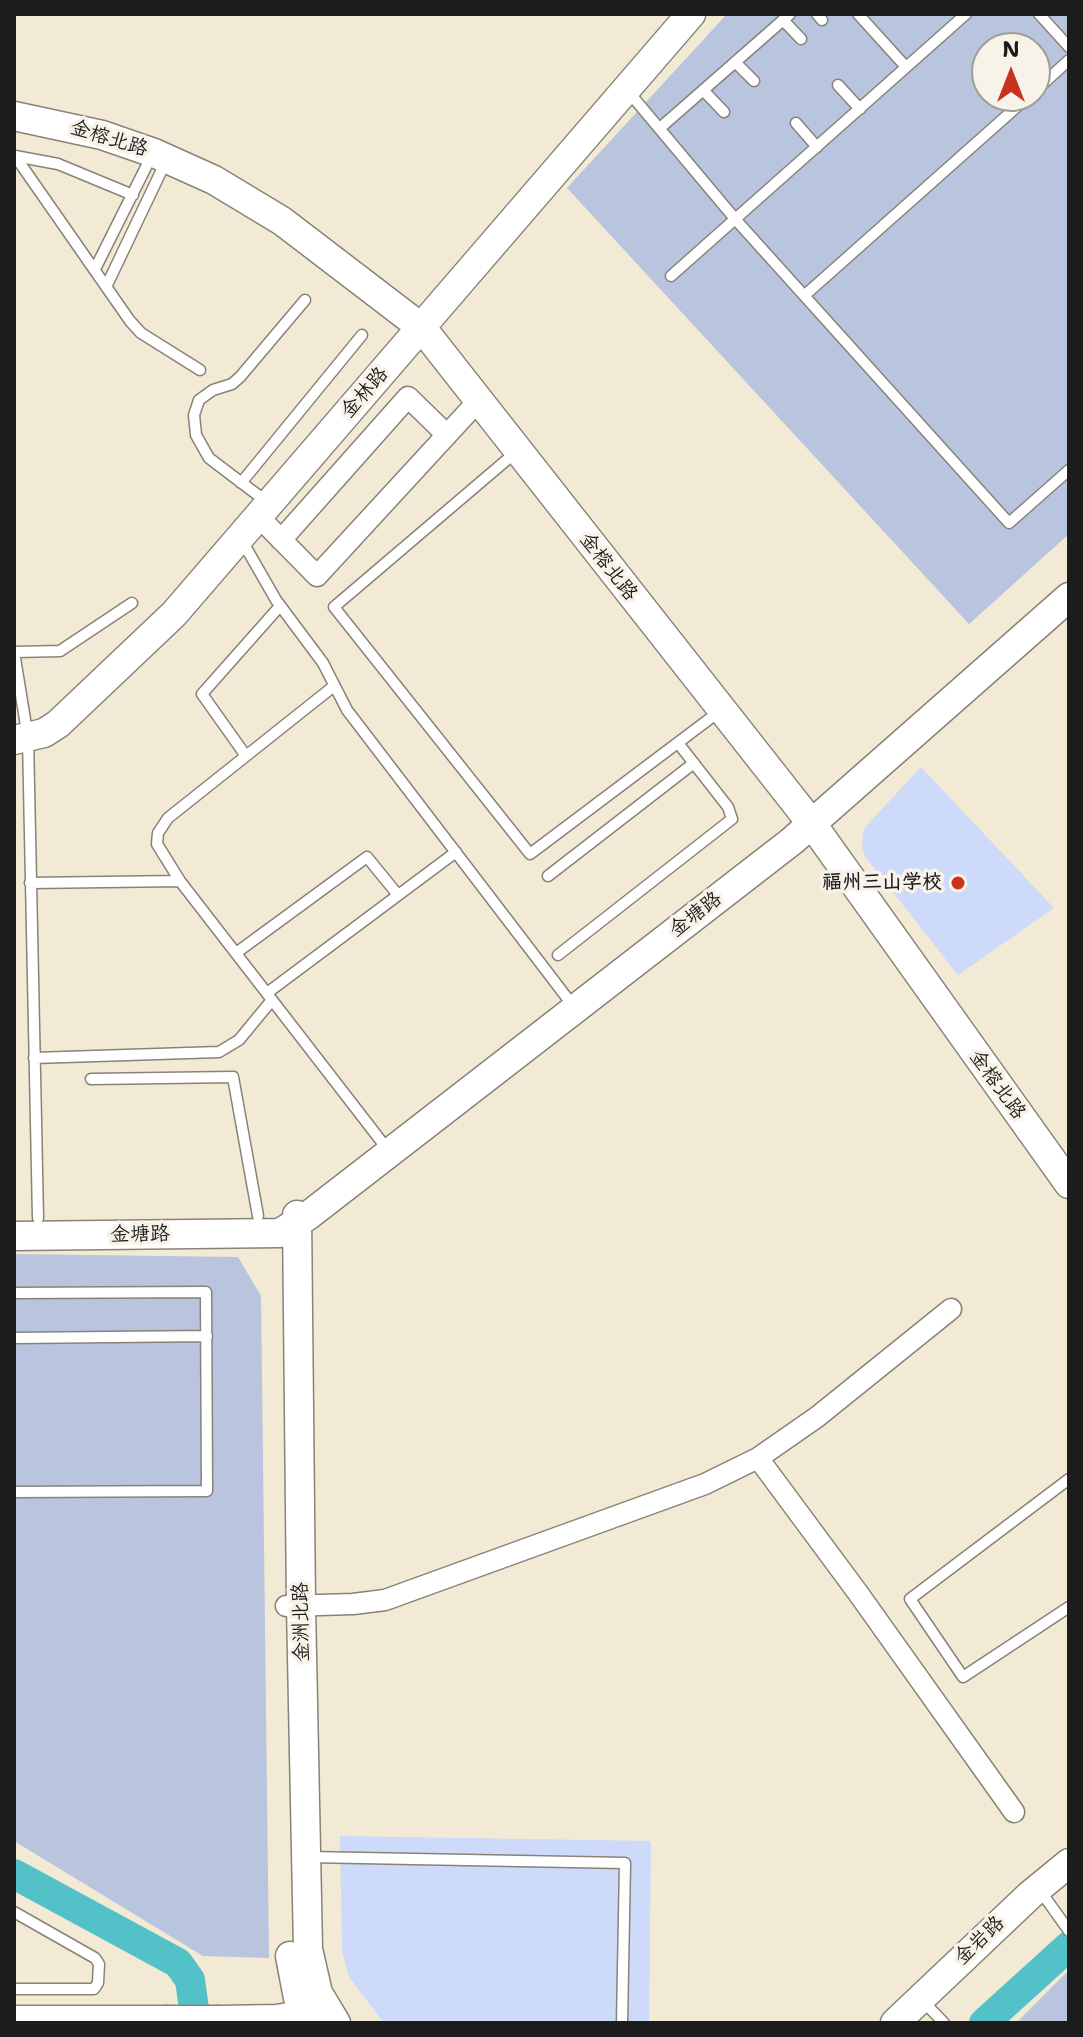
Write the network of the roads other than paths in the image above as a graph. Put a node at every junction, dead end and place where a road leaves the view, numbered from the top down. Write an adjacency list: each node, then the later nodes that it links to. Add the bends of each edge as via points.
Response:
1 (691, 14): 14 (street, 金林路)
2 (858, 14): 10 (lane)
3 (966, 14): 10 (lane)
4 (1039, 14): 7 (lane)
5 (786, 17): 6 (lane); 9 (lane)
6 (801, 39)
7 (1069, 47)
8 (1069, 60): 11 (lane)
9 (735, 62): 12 (lane); 15 (lane)
10 (906, 67): 16 (lane)
11 (1051, 76)
12 (754, 81)
13 (838, 85): 16 (lane)
14 (626, 89): 21 (lane); 31 (street, 金林路)
15 (703, 90): 17 (lane); 21 (lane)
16 (860, 109): 22 (lane)
17 (724, 112)
18 (1011, 112): 29 (lane)
19 (14, 116): 23 (street, 金榕北路, via 102,135)
20 (796, 123): 22 (lane)
21 (660, 128): 25 (lane)
22 (817, 147): 25 (lane)
23 (161, 156): 24 (lane); 28 (lane); 31 (street, 金榕北路, via 282,221)
24 (133, 195): 26 (lane); 26 (lane, via 58,164 15,156)
25 (736, 220): 27 (lane); 29 (lane)
26 (95, 269): 28 (lane)
27 (671, 276)
28 (106, 287): 33 (lane, via 141,333)
29 (805, 295): 37 (lane, via 1009,523)
30 (305, 300): 38 (lane, via 240,377 204,395 196,407 194,426 200,444)
31 (422, 328): 34 (street, 金榕北路); 39 (street, 金林路)
32 (362, 335): 38 (lane)
33 (200, 370)
34 (479, 400): 35 (street); 36 (street, 金榕北路)
35 (447, 435): 40 (street, via 317,576); 40 (street, via 408,397)
36 (517, 451): 46 (street, 金榕北路); 48 (lane, via 334,607 530,854)
37 (1069, 470)
38 (241, 483): 39 (lane)
39 (255, 519): 40 (street); 43 (lane); 47 (street, 金林路, via 122,666 58,724)
40 (281, 540)
41 (1069, 597): 51 (street, 金塘路)
42 (132, 603): 44 (lane, via 60,651)
43 (280, 606): 45 (lane); 49 (lane, via 202,694)
44 (15, 652): 47 (lane)
45 (334, 686): 49 (lane); 52 (lane)
46 (721, 710): 48 (lane); 51 (street, 金榕北路)
47 (21, 739): 55 (lane)
48 (678, 743): 50 (lane)
49 (246, 756): 54 (lane, via 162,824 157,844)
50 (694, 763): 53 (lane); 58 (lane, via 728,807 730,823)
51 (812, 824): 60 (street, 金塘路); 64 (street, 金榕北路)
52 (456, 852): 56 (lane); 60 (lane)
53 (548, 876)
54 (180, 881): 55 (lane); 57 (lane)
55 (30, 883): 61 (lane)
56 (398, 895): 57 (lane, via 367,857); 59 (lane)
57 (236, 953): 59 (lane)
58 (558, 955)
59 (269, 996): 61 (lane, via 239,1040 219,1052); 63 (lane)
60 (575, 1008): 63 (street, 金塘路)
61 (34, 1058): 65 (lane)
62 (91, 1079): 66 (lane, via 233,1077)
63 (390, 1152): 66 (street, 金塘路)
64 (1069, 1184)
65 (26, 1218): 66 (street, 金塘路)
66 (287, 1219): 67 (street, 金塘路); 75 (street, 金洲北路)
67 (14, 1236)
68 (14, 1293): 70 (lane, via 206,1292)
69 (951, 1309): 72 (street)
70 (207, 1336): 71 (lane); 74 (lane, via 207,1491)
71 (14, 1338)
72 (758, 1458): 75 (street, via 705,1484 385,1600); 77 (street)
73 (1069, 1479): 76 (lane, via 910,1599 963,1677)
74 (14, 1492)
75 (294, 1606): 78 (street, 金洲北路); 85 (street, 金洲北路, via 290,1964 293,1982)
76 (1069, 1607)
77 (1014, 1812)
78 (306, 1857): 85 (street, 金洲北路, via 309,1963); 89 (lane, via 625,1863)
79 (1069, 1863): 80 (street, 金岩路)
80 (1038, 1888): 82 (lane); 84 (street, 金岩路)
81 (14, 1912): 83 (lane, via 99,1964 94,1989)
82 (1066, 1926)
83 (14, 1989)
84 (920, 1999): 88 (lane); 90 (street, 金岩路)
85 (320, 2016): 87 (street, bridge)
86 (14, 2020): 87 (street)
87 (156, 2021)
88 (942, 2021)
89 (622, 2023)
90 (895, 2023)

